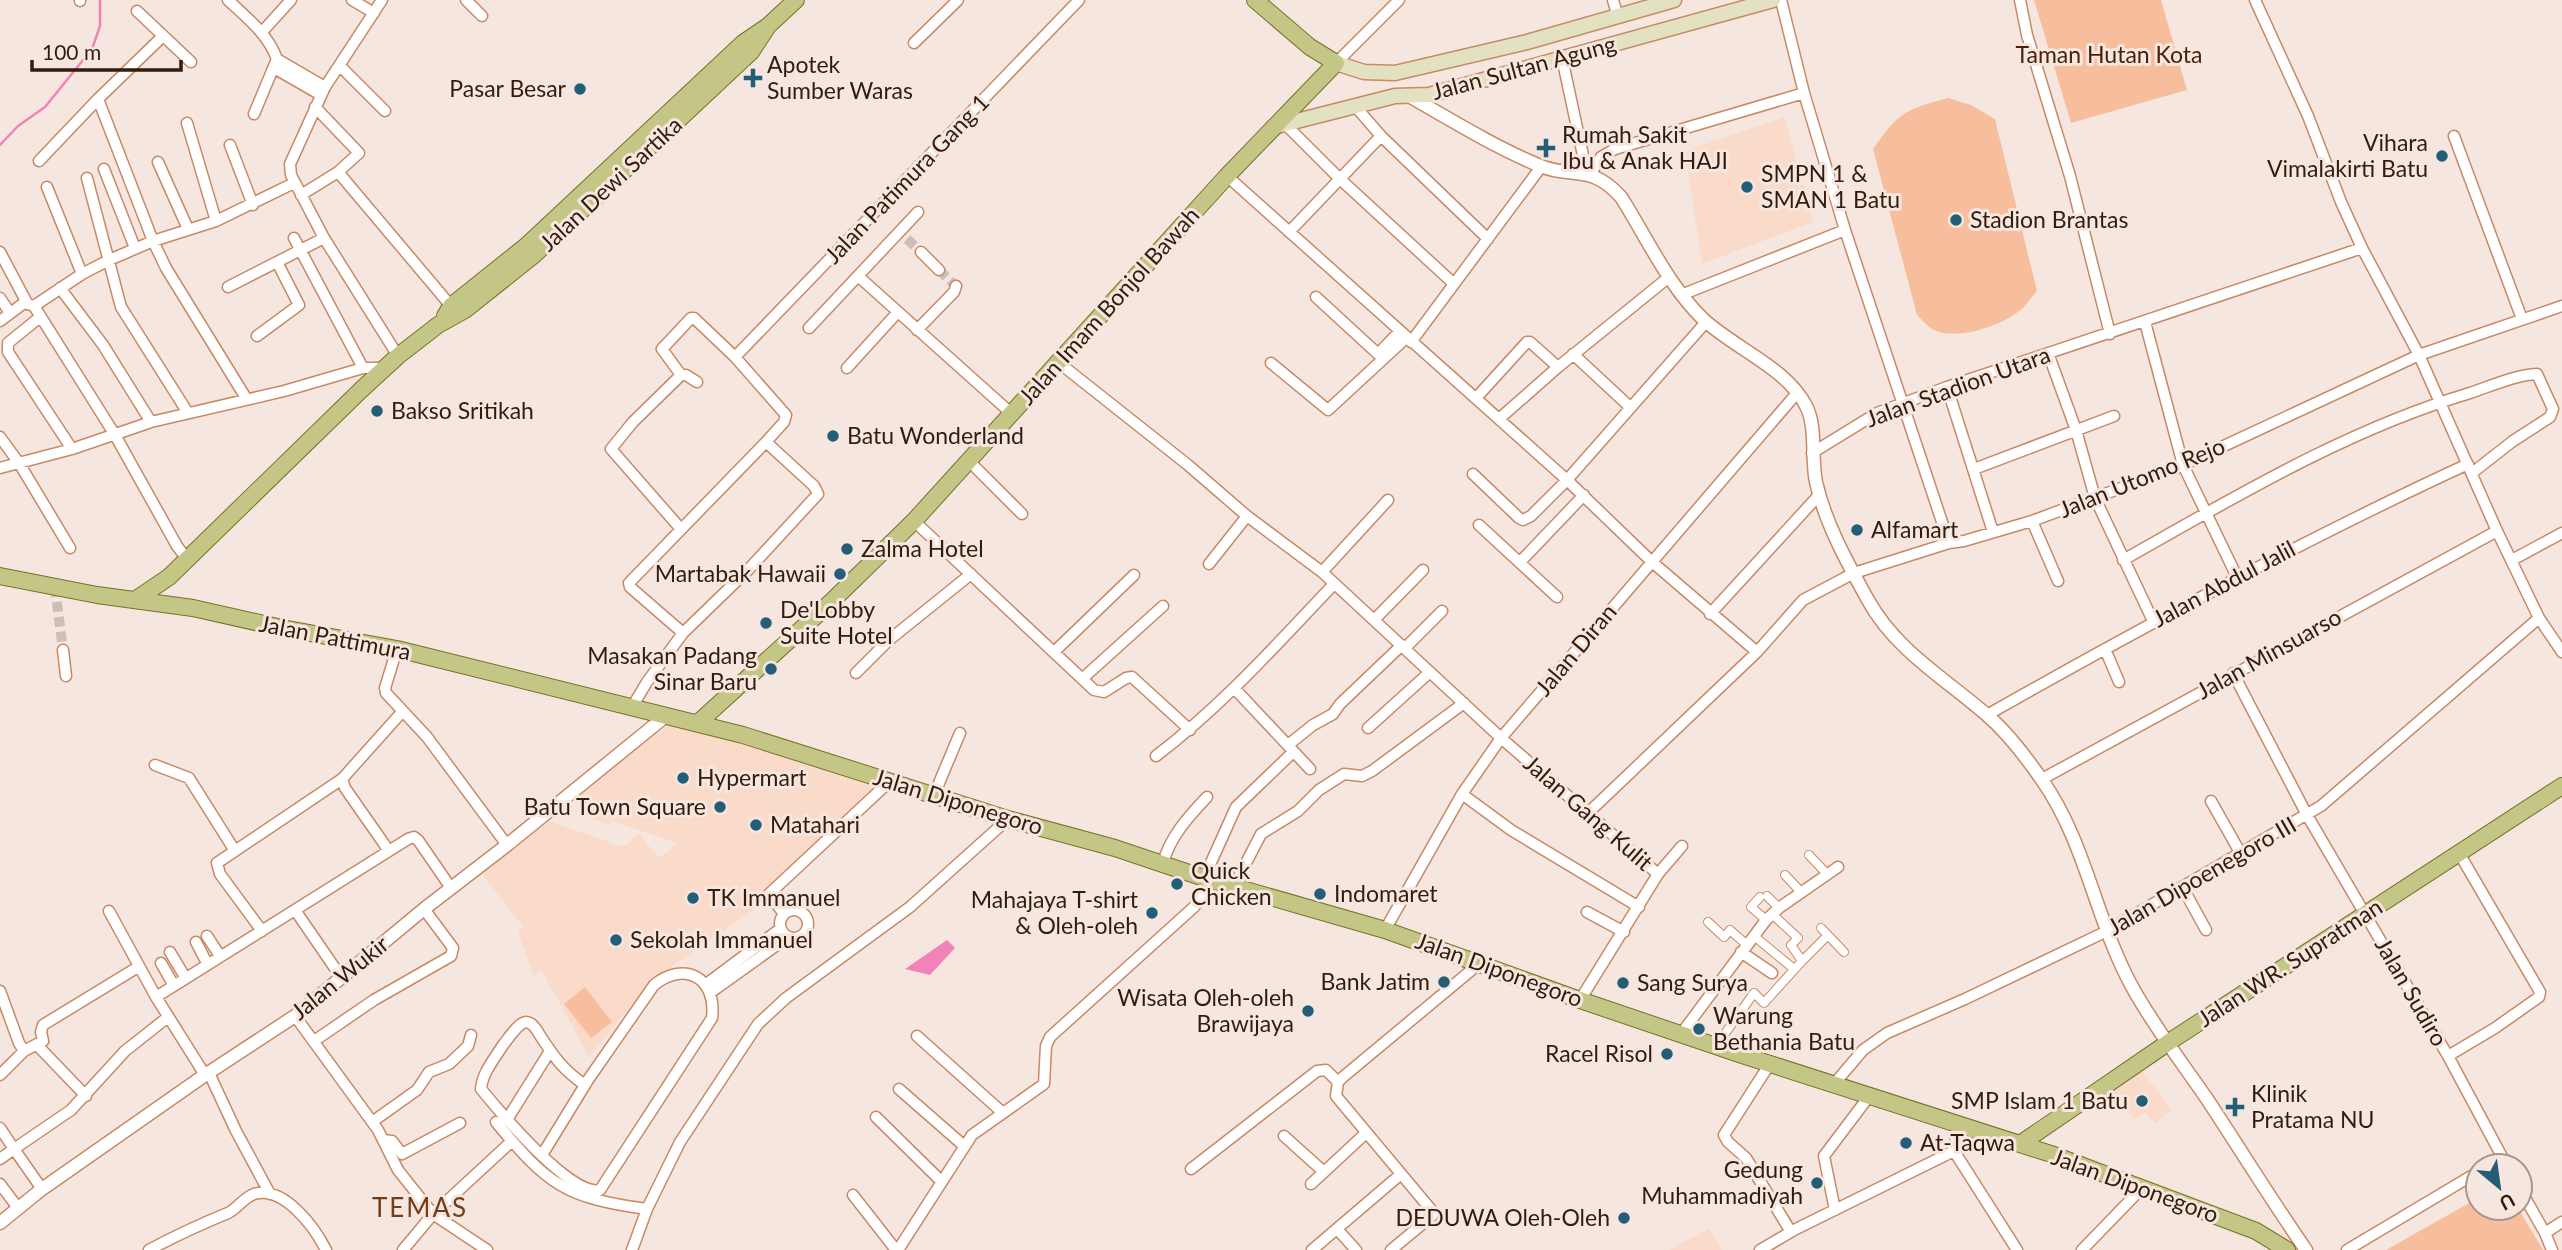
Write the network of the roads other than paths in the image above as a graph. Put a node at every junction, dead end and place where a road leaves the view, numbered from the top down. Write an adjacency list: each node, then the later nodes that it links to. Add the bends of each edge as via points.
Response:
1 (228, 0): 21 (street)
2 (290, 0): 21 (street)
3 (352, 0): 18 (street)
4 (383, 0): 18 (street)
5 (466, 0): 19 (street)
6 (796, 0): 71 (main road, Jalan Dewi Sartika, via 743,43)
7 (958, 0): 24 (street)
8 (1079, 0): 107 (street, Jalan Patimura Gang 1)
9 (1255, 0): 28 (main road, via 1315,52)
10 (1399, 0): 28 (street)
11 (1613, 0): 20 (street)
12 (1674, 0): 20 (main road, Jalan Sultan Agung)
13 (1773, 0): 25 (main road, Jalan Sultan Agung)
14 (1781, 0): 33 (street)
15 (2020, 0): 100 (street)
16 (2255, 0): 69 (street)
17 (137, 11): 22 (street)
18 (374, 13): 29 (street)
19 (482, 16)
20 (1618, 16): 23 (main road, Jalan Sultan Agung)
21 (262, 32): 27 (street)
22 (163, 36): 26 (street); 35 (street)
23 (1527, 42): 28 (main road, Jalan Sultan Agung, via 1395,73 1364,72); 30 (main road, via 1537,51)
24 (914, 43)
25 (1562, 58): 30 (main road, Jalan Sultan Agung); 51 (street)
26 (191, 62)
27 (276, 63): 31 (street); 39 (street)
28 (1336, 63): 32 (main road, Jalan Imam Bonjol Bawah)
29 (340, 66): 31 (street); 38 (street)
30 (1533, 66): 34 (main road, Jalan Sultan Agung)
31 (323, 91): 37 (street)
32 (1307, 93): 40 (main road, via 1305,109); 42 (main road, Jalan Imam Bonjol Bawah)
33 (1804, 93): 51 (street, via 1615,149); 62 (street)
34 (1409, 96): 36 (main road, Jalan Sultan Agung); 48 (street)
35 (98, 99): 46 (street); 67 (street)
36 (1355, 106): 40 (main road, Jalan Sultan Agung); 43 (street)
37 (315, 107): 50 (street, via 359,152); 55 (street, via 290,164)
38 (385, 111)
39 (254, 114)
40 (1317, 116): 42 (main road, Jalan Sultan Agung)
41 (187, 123): 60 (street)
42 (1279, 125): 52 (main road, Jalan Imam Bonjol Bawah); 54 (street)
43 (1381, 136): 54 (street); 66 (street)
44 (2454, 136): 93 (street)
45 (230, 145): 58 (street)
46 (39, 161)
47 (158, 162): 61 (street)
48 (1541, 167): 51 (street); 66 (street)
49 (104, 169): 68 (street)
50 (338, 172): 57 (street); 88 (street)
51 (1587, 174): 79 (street, via 1612,187 1620,197)
52 (1227, 176): 63 (street); 108 (main road, Jalan Imam Bonjol Bawah)
53 (87, 178): 74 (street)
54 (1340, 179): 63 (street); 80 (street)
55 (294, 183): 57 (street); 58 (street)
56 (47, 187): 77 (street)
57 (301, 195): 64 (street)
58 (253, 205): 60 (street)
59 (918, 212): 78 (street, via 903,235)
60 (216, 221): 61 (street)
61 (188, 229): 67 (street)
62 (1845, 230): 84 (street); 121 (street)
63 (1289, 232): 102 (street)
64 (324, 238): 70 (street); 106 (street)
65 (293, 239): 70 (street)
66 (1488, 239): 80 (street)
67 (153, 241): 68 (street); 118 (street)
68 (135, 248): 74 (street)
69 (2362, 248): 96 (street, Jalan Stadion Utara); 105 (street)
70 (300, 250): 75 (street); 111 (street)
71 (530, 250): 88 (main road, Jalan Dewi Sartika); 97 (main road, Jalan Dewi Sartika, via 465,310)
72 (0, 252): 87 (street)
73 (921, 252): 76 (street)
74 (107, 261): 77 (street); 123 (street, via 125,314)
75 (277, 262): 82 (street); 101 (street, via 299,306)
76 (939, 270)
77 (82, 274): 83 (street)
78 (858, 276): 91 (street); 98 (street)
79 (1669, 277): 84 (street); 104 (street)
80 (1453, 284): 102 (street)
81 (956, 286): 99 (street)
82 (228, 287)
83 (60, 288): 87 (street); 127 (street, via 103,345)
84 (1681, 295): 95 (street)
85 (1316, 297): 102 (street, via 1378,354)
86 (0, 299): 90 (street)
87 (31, 304): 90 (street); 92 (street)
88 (451, 306): 97 (main road, Jalan Dewi Sartika)
89 (2562, 306): 93 (street, Jalan Utomo Rejo)
90 (10, 313): 94 (street)
91 (897, 313): 99 (street); 113 (street)
92 (40, 317): 129 (street); 132 (street, via 8,343 8,352)
93 (2522, 319): 105 (street, Jalan Utomo Rejo)
94 (0, 321)
95 (1706, 322): 117 (street); 122 (street)
96 (2145, 322): 100 (street, Jalan Stadion Utara); 136 (street)
97 (438, 326): 106 (main road, Jalan Dewi Sartika)
98 (809, 328)
99 (917, 330): 124 (street)
100 (2110, 334): 103 (street, Jalan Stadion Utara)
101 (257, 336)
102 (1406, 337): 109 (street, via 1328,410); 119 (street)
103 (2048, 353): 116 (street, Jalan Stadion Utara); 128 (street)
104 (1573, 354): 110 (street); 122 (street)
105 (2419, 355): 120 (street); 136 (street, Jalan Utomo Rejo)
106 (398, 356): 112 (main road, Jalan Dewi Sartika)
107 (735, 357): 114 (street, via 691,317 662,349); 131 (street, via 786,415)
108 (1058, 362): 124 (main road, Jalan Imam Bonjol Bawah); 148 (street, Jalan Gang Kulit)
109 (1271, 363)
110 (1558, 367): 119 (street, via 1527,342); 126 (street)
111 (363, 368): 112 (street); 118 (street)
112 (385, 369): 158 (main road, Jalan Dewi Sartika)
113 (847, 369)
114 (681, 375): 115 (street); 152 (street, via 611,449)
115 (697, 382)
116 (1947, 387): 121 (street, Jalan Stadion Utara); 139 (street)
117 (1797, 393): 133 (street, via 1813,428); 162 (street, Jalan Diran)
118 (246, 398): 123 (street)
119 (1476, 398): 126 (street)
120 (2440, 402): 138 (street); 138 (street, Jalan Abdul Jalil, via 2534,373 2539,376 2553,409 2550,417); 146 (street, via 2328,448)
121 (1904, 404): 133 (street, Jalan Stadion Utara, via 1877,413); 156 (street)
122 (1630, 407): 141 (street)
123 (188, 413): 127 (street)
124 (1012, 414): 134 (main road, Jalan Imam Bonjol Bawah)
125 (2114, 416): 128 (street)
126 (1499, 419): 141 (street)
127 (151, 422): 129 (street)
128 (2076, 430): 139 (street); 144 (street)
129 (115, 435): 132 (street); 158 (street)
130 (0, 437): 135 (street)
131 (766, 442): 152 (street); 182 (street, via 818,494)
132 (72, 449): 135 (street)
133 (1812, 453): 143 (street)
134 (969, 461): 147 (street); 149 (main road, Jalan Imam Bonjol Bawah)
135 (19, 463): 137 (street); 157 (street)
136 (2183, 465): 144 (street, Jalan Utomo Rejo); 146 (street)
137 (0, 468)
138 (2470, 468): 153 (street); 170 (street, Jalan Abdul Jalil, via 2351,518)
139 (1974, 469): 154 (street)
140 (1473, 474): 141 (street, via 1523,520)
141 (1567, 480): 142 (street)
142 (1584, 495): 161 (street); 162 (street)
143 (1819, 495): 166 (street); 178 (street)
144 (2095, 498): 150 (street, Jalan Utomo Rejo); 159 (street)
145 (1388, 500): 165 (street)
146 (2208, 513): 159 (street); 170 (street)
147 (1022, 514)
148 (1247, 516): 163 (street); 165 (street, Jalan Gang Kulit)
149 (914, 521): 167 (street); 202 (main road, Jalan Imam Bonjol Bawah)
150 (2032, 521): 154 (street, Jalan Utomo Rejo); 171 (street)
151 (1479, 524): 161 (street)
152 (680, 528): 182 (street, via 629,584)
153 (2497, 531): 160 (street); 192 (street, Jalan Minsuarso)
154 (1993, 532): 156 (street, Jalan Utomo Rejo)
155 (2562, 533): 160 (street)
156 (1949, 543): 166 (street, Jalan Utomo Rejo)
157 (70, 548)
158 (187, 559): 174 (main road, Jalan Dewi Sartika); 176 (main road, via 176,592 181,602)
159 (2123, 559): 181 (street)
160 (2512, 560): 179 (street)
161 (1521, 561): 173 (street)
162 (1651, 561): 178 (street); 206 (street, Jalan Diran)
163 (1209, 564)
164 (1423, 570): 180 (street)
165 (1322, 572): 172 (street, Jalan Gang Kulit)
166 (1854, 573): 188 (street, Jalan Utomo Rejo, via 1803,600); 201 (street, via 1894,637)
167 (971, 574): 187 (street); 191 (street)
168 (1134, 575): 187 (street)
169 (0, 576): 174 (main road, Jalan Pattimura)
170 (2237, 578): 181 (street, Jalan Abdul Jalil)
171 (2058, 582)
172 (1334, 584): 180 (street, Jalan Gang Kulit); 196 (street)
173 (1557, 597)
174 (135, 600): 176 (main road, Jalan Pattimura)
175 (1163, 606): 194 (street)
176 (193, 608): 184 (main road, Jalan Pattimura)
177 (1442, 611): 183 (street)
178 (1710, 614): 188 (street)
179 (2539, 618): 189 (street); 220 (street, Jalan Dipoenegoro III)
180 (1375, 620): 183 (street, Jalan Gang Kulit)
181 (2153, 621): 185 (street, Jalan Abdul Jalil)
182 (683, 633): 198 (street)
183 (1404, 646): 190 (street, Jalan Gang Kulit); 207 (street)
184 (397, 649): 198 (main road, Jalan Pattimura); 199 (street, via 384,688)
185 (2105, 649): 195 (street); 201 (street, Jalan Abdul Jalil)
186 (63, 650): 193 (street)
187 (1054, 652): 194 (street)
188 (1758, 652): 219 (street, Jalan Utomo Rejo)
189 (2562, 652)
190 (1430, 672): 197 (street, Jalan Gang Kulit); 203 (street)
191 (856, 673)
192 (2233, 673): 212 (street, Jalan Minsuarso); 220 (street, Jalan Sudiro)
193 (66, 676)
194 (1082, 678): 204 (street, via 1101,693 1132,677)
195 (2119, 682)
196 (1234, 688): 204 (street); 207 (street)
197 (1464, 703): 206 (street, Jalan Gang Kulit); 235 (street, via 1367,774 1344,774 1261,834)
198 (632, 707): 200 (main road, Jalan Pattimura)
199 (402, 712): 211 (street); 222 (street, via 427,737)
200 (667, 715): 202 (main road, Jalan Diponegoro); 222 (street, Jalan Wukir)
201 (1987, 715): 212 (street)
202 (699, 722): 213 (main road, Jalan Diponegoro)
203 (1368, 728)
204 (1190, 730): 208 (street)
205 (960, 733): 216 (street)
206 (1501, 738): 215 (street, Jalan Diran); 219 (street, Jalan Gang Kulit)
207 (1289, 751): 210 (street); 234 (street, via 1236,807)
208 (1156, 756)
209 (155, 765): 224 (street, via 189,778)
210 (1310, 769)
211 (342, 779): 224 (street); 225 (street)
212 (2042, 779): 250 (street, via 2076,838)
213 (889, 782): 216 (main road, Jalan Diponegoro); 243 (street, via 769,895)
214 (2562, 786): 226 (main road, Jalan WR. Supratman)
215 (1461, 794): 239 (street, via 1511,830); 249 (street, Jalan Diran)
216 (934, 795): 221 (main road, Jalan Diponegoro)
217 (1207, 797): 229 (street, via 1167,848)
218 (2211, 801): 227 (street)
219 (1588, 813): 231 (street, Jalan Gang Kulit)
220 (2307, 815): 227 (street, Jalan Dipoenegoro III); 246 (street, Jalan Sudiro)
221 (1008, 819): 229 (main road, Jalan Diponegoro); 330 (street, via 910,907 786,998 758,1024 680,1142)
222 (507, 845): 236 (street, Jalan Wukir)
223 (1682, 846): 231 (street)
224 (235, 851): 252 (street, via 216,865)
225 (388, 851): 236 (street, via 414,837); 241 (street)
226 (2459, 853): 246 (main road, Jalan WR. Supratman); 287 (street, via 2540,992 2495,1028)
227 (2241, 854): 237 (street, Jalan Dipoenegoro III)
228 (1809, 855): 233 (street)
229 (1163, 863): 234 (main road, Jalan Diponegoro)
230 (1838, 867): 233 (street)
231 (1658, 874): 239 (street, Jalan Gang Kulit)
232 (1785, 875): 238 (street)
233 (1828, 875): 238 (street)
234 (1209, 879): 235 (main road, Jalan Diponegoro); 297 (street, via 1194,907 1050,1037 1044,1084)
235 (1234, 886): 249 (main road, Jalan Diponegoro)
236 (451, 888): 240 (street, Jalan Wukir)
237 (2183, 888): 250 (street, Jalan Dipoenegoro III); 251 (street)
238 (1801, 892): 245 (street)
239 (1639, 906): 253 (street, Jalan Gang Kulit)
240 (424, 909): 270 (street, Jalan Wukir); 281 (street, via 454,952)
241 (295, 910): 252 (street); 270 (street)
242 (109, 911): 266 (street)
243 (786, 912): 254 (street, via 780,918); 254 (street, via 799,911 808,924 804,934 793,938)
244 (1587, 912): 253 (street)
245 (1772, 914): 245 (street, via 1751,907 1763,897); 258 (street); 262 (street, via 1798,938 1791,945)
246 (2366, 914): 282 (main road, Jalan WR. Supratman); 287 (street, Jalan Sudiro)
247 (1708, 922): 258 (street, via 1724,937 1730,930)
248 (1821, 928): 255 (street)
249 (1385, 930): 265 (main road, Jalan Diponegoro)
250 (2107, 930): 282 (street, via 2135,992); 292 (street, Jalan Dipoenegoro III, via 1886,1033 1863,1050)
251 (2206, 930)
252 (262, 932): 261 (street)
253 (1624, 932): 275 (street, Jalan Gang Kulit)
254 (784, 933): 272 (street)
255 (1828, 935): 260 (street); 262 (street)
256 (207, 936): 261 (street)
257 (196, 942): 264 (street)
258 (1747, 944): 267 (street); 268 (street); 278 (street)
259 (170, 952): 269 (street)
260 (1844, 952)
261 (220, 956): 264 (street)
262 (1802, 961): 267 (street)
263 (161, 963): 271 (street)
264 (207, 963): 269 (street)
265 (1480, 963): 275 (main road, Jalan Diponegoro); 291 (street)
266 (138, 967): 274 (street); 283 (street, via 43,1025 44,1039)
267 (1794, 969): 284 (street, via 1764,1003 1754,993)
268 (1772, 973)
269 (185, 977): 271 (street)
270 (341, 977): 276 (street, Jalan Wukir)
271 (173, 985): 274 (street)
272 (708, 989): 293 (street, via 682,972 654,985); 316 (street, via 712,1018 600,1190 582,1186)
273 (0, 990): 285 (street)
274 (156, 997): 277 (street)
275 (1580, 1000): 278 (main road, Jalan Diponegoro)
276 (295, 1016): 281 (street); 289 (street, Jalan Wukir)
277 (168, 1017): 289 (street); 296 (street, via 125,1052)
278 (1681, 1034): 284 (main road, Jalan Diponegoro)
279 (471, 1035): 301 (street, via 468,1046 449,1063 429,1072 417,1090)
280 (917, 1036): 297 (street)
281 (314, 1041): 301 (street)
282 (2169, 1042): 300 (main road, Jalan WR. Supratman); 352 (street)
283 (37, 1045): 285 (street); 296 (street)
284 (1716, 1046): 288 (main road, Jalan Diponegoro)
285 (24, 1051): 290 (street)
286 (550, 1051): 293 (street, via 560,1066); 299 (street); 299 (street, via 531,1023 521,1024 484,1076 481,1089)
287 (2448, 1056): 314 (street, Jalan Sudiro)
288 (1771, 1062): 292 (main road, Jalan Diponegoro); 337 (street, via 1724,1135 1746,1158)
289 (207, 1074): 326 (street, Jalan Wukir); 327 (street)
290 (0, 1075)
291 (1338, 1082): 306 (street, via 1336,1096); 318 (street, via 1326,1069 1317,1071)
292 (1835, 1083): 295 (main road, Jalan Diponegoro)
293 (585, 1085): 316 (street)
294 (899, 1089): 311 (street)
295 (1870, 1095): 304 (main road, Jalan Diponegoro); 331 (street, via 1824,1156)
296 (86, 1096): 312 (street)
297 (1003, 1113): 311 (street)
298 (876, 1117): 322 (street)
299 (508, 1118): 316 (street)
300 (2057, 1119): 310 (main road, Jalan WR. Supratman); 315 (main road)
301 (372, 1122): 308 (street)
302 (496, 1122): 309 (street)
303 (460, 1123): 308 (street, via 402,1154 392,1141)
304 (1958, 1125): 310 (main road, Jalan Diponegoro); 313 (street)
305 (0, 1128): 312 (street)
306 (1366, 1133): 319 (street); 320 (street)
307 (1284, 1136): 319 (street)
308 (383, 1140): 332 (street, via 398,1170)
309 (512, 1141): 330 (street, via 563,1188 594,1200); 332 (street)
310 (2020, 1144): 315 (main road, Jalan Diponegoro)
311 (963, 1145): 322 (street)
312 (15, 1149): 317 (street); 326 (street)
313 (1954, 1151): 331 (street); 349 (street)
314 (2500, 1152)
315 (2051, 1154): 325 (main road, Jalan Diponegoro)
316 (541, 1156)
317 (0, 1159)
318 (1191, 1169)
319 (1324, 1172): 324 (street)
320 (1401, 1174): 336 (street); 347 (street, via 1433,1212)
321 (2464, 1180): 353 (street)
322 (941, 1181): 344 (street)
323 (0, 1184): 329 (street)
324 (1311, 1184)
325 (2142, 1188): 350 (street); 351 (main road, Jalan Diponegoro, via 2256,1231)
326 (42, 1189): 329 (street, Jalan Wukir)
327 (270, 1194): 339 (street, via 252,1194 230,1212); 340 (street, via 302,1214)
328 (853, 1195): 344 (street)
329 (18, 1208): 335 (street, Jalan Wukir)
330 (647, 1209): 343 (street)
331 (1835, 1210): 337 (street)
332 (433, 1214): 341 (street); 342 (street)
333 (2534, 1214): 338 (street)
334 (2562, 1222): 338 (street)
335 (0, 1223)
336 (1337, 1229): 345 (street); 346 (street)
337 (1791, 1232): 348 (street)
338 (2545, 1233): 354 (street)
339 (149, 1250)
340 (326, 1250)
341 (403, 1250)
342 (487, 1250)
343 (632, 1250)
344 (897, 1250)
345 (1312, 1250)
346 (1356, 1250)
347 (1391, 1250)
348 (1760, 1250)
349 (2017, 1250)
350 (2082, 1250)
351 (2287, 1250)
352 (2306, 1250)
353 (2347, 1250)
354 (2552, 1250)

